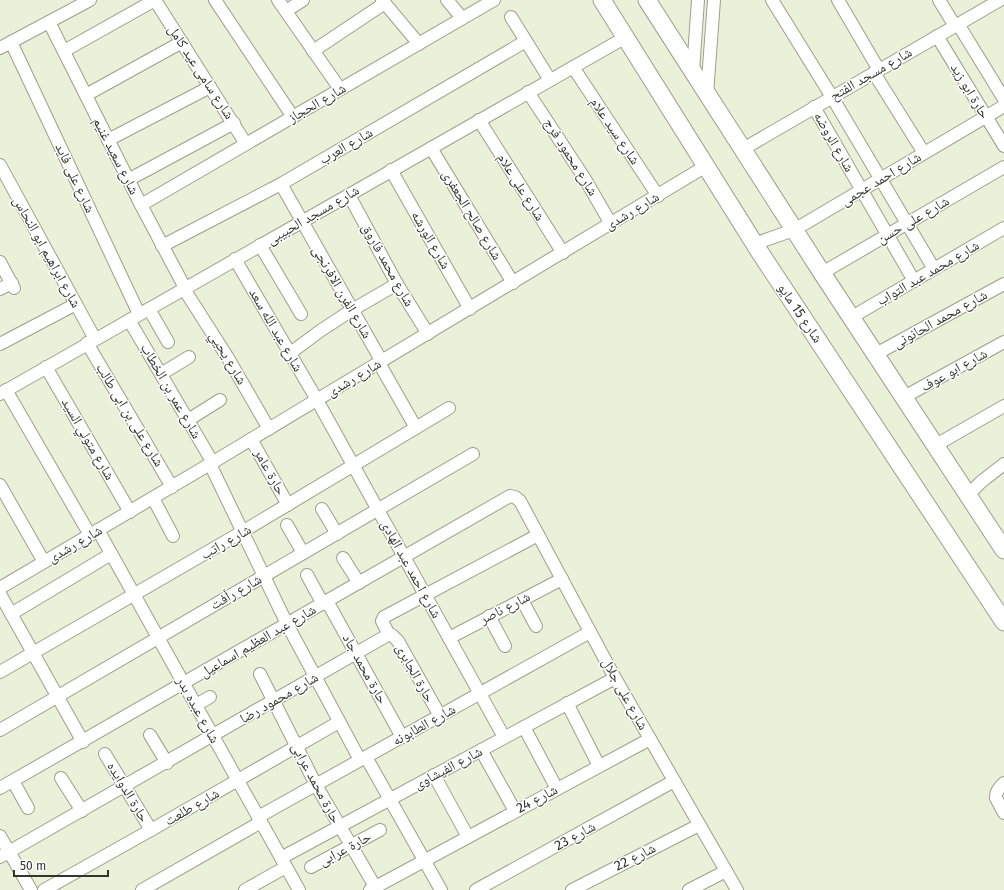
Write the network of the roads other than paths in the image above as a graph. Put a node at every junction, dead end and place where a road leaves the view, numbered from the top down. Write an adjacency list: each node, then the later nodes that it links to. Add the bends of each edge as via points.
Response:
1 (90, 0): 21 (street)
2 (155, 0): 26 (street, شارع سامى عيد كامل); 30 (street)
3 (214, 0): 44 (street)
4 (278, 0): 18 (street)
5 (303, 0): 18 (street)
6 (447, 0): 20 (street)
7 (494, 0): 20 (street, شارع الحجاز)
8 (602, 0): 24 (main road, شارع 15 مايو)
9 (647, 0): 32 (main road)
10 (698, 0): 32 (street)
11 (714, 0): 38 (street)
12 (772, 0): 40 (street)
13 (838, 0): 33 (street)
14 (939, 0): 22 (street)
15 (1000, 0): 17 (street, شارع مسجد الفتح)
16 (384, 2): 27 (street); 29 (street)
17 (983, 4): 22 (street, شارع مسجد الفتح)
18 (286, 11): 29 (street)
19 (511, 17): 25 (street)
20 (462, 18): 27 (street, شارع الحجاز)
21 (49, 22): 28 (street); 30 (street, شارع سعيد غنيم)
22 (957, 25): 23 (street, شارع مسجد الفتح); 41 (street)
23 (937, 36): 33 (street, شارع مسجد الفتح); 45 (street, حارة ابو زيد)
24 (626, 37): 31 (street, شارع مسجد الحبيبى); 55 (main road, شارع 15 مايو)
25 (526, 41): 34 (street); 60 (street, شارع العرب)
26 (182, 42): 35 (street, شارع سامى عيد كامل); 39 (street)
27 (419, 44): 36 (street, شارع الحجاز)
28 (3, 45): 88 (street, شارع على فايد)
29 (313, 50): 36 (street)
30 (64, 51): 39 (street, شارع سعيد غنيم)
31 (573, 67): 34 (street, شارع مسجد الحبيبى); 63 (street, شارع سيد علام)
32 (693, 71): 38 (main road)
33 (877, 71): 40 (street, شارع مسجد الفتح); 53 (street)
34 (550, 80): 37 (street, شارع مسجد الحبيبى)
35 (210, 87): 47 (street, شارع سامى عيد كامل); 48 (street)
36 (340, 89): 44 (street, شارع الحجاز)
37 (528, 92): 46 (street, شارع مسجد الحبيبى); 66 (street, شارع محمود فرج, via 586,179)
38 (707, 94): 52 (main road)
39 (86, 95): 48 (street, شارع سعيد غنيم)
40 (832, 97): 43 (street, شارع مسجد الفتح); 58 (street)
41 (1004, 99)
42 (1004, 106): 45 (street, شارع احمد عجمى)
43 (814, 107): 52 (street, شارع مسجد الفتح); 61 (street, شارع الروضه)
44 (293, 117): 49 (street, شارع الحجاز)
45 (986, 117): 50 (street, حارة ابو زيد); 53 (street, شارع احمد عجمى)
46 (479, 120): 51 (street, شارع مسجد الحبيبى); 74 (street, شارع على علام)
47 (234, 123): 49 (street, شارع سامى عيد كامل); 59 (street)
48 (108, 140): 59 (street, شارع سعيد غنيم)
49 (246, 144): 64 (street, شارع الحجاز)
50 (1004, 146)
51 (431, 148): 57 (street, شارع مسجد الحبيبى); 80 (street, شارع صالح الجعفرى)
52 (742, 149): 69 (main road)
53 (924, 153): 58 (street, شارع احمد عجمى)
54 (0, 165): 85 (street, شارع ابراهيم ابو النحاس)
55 (706, 166): 63 (street, شارع رشدى); 71 (main road, شارع 15 مايو)
56 (1004, 167): 67 (street, شارع على حسن)
57 (391, 170): 62 (street, شارع مسجد الحبيبى); 86 (street, شارع الورشه)
58 (881, 179): 61 (street, شارع احمد عجمى); 67 (street)
59 (128, 180): 64 (street, شارع سعيد غنيم)
60 (281, 184): 65 (street, شارع الفرن الافرنجى); 73 (street, شارع العرب)
61 (862, 190): 69 (street, شارع احمد عجمى); 70 (street, شارع الروضه)
62 (349, 195): 65 (street, شارع مسجد الحبيبى); 81 (street, شارع محمد فاروق)
63 (658, 196): 66 (street, شارع رشدى)
64 (141, 205): 73 (street, شارع سعيد غنيم)
65 (302, 222): 72 (street, شارع مسجد الحبيبى); 87 (street, شارع الفرن الافرنجى)
66 (611, 224): 74 (street, شارع رشدى)
67 (908, 224): 70 (street, شارع على حسن); 77 (street)
68 (1004, 228): 77 (street, شارع محمد عبد التواب)
69 (794, 230): 71 (street, شارع احمد عجمى); 78 (main road)
70 (888, 235): 78 (street, شارع على حسن); 79 (street, شارع الروضه)
71 (754, 244): 150 (main road, شارع 15 مايو)
72 (260, 245): 75 (street, شارع مسجد الحبيبى); 89 (street)
73 (162, 246): 84 (street, شارع سعيد غنيم)
74 (563, 253): 80 (street, شارع رشدى)
75 (235, 259): 84 (street, شارع مسجد الحبيبى); 96 (street, شارع عبد الله سعد)
76 (0, 262): 83 (street, via 13,285)
77 (934, 269): 79 (street, شارع محمد عبد التواب)
78 (822, 273): 90 (main road)
79 (914, 281): 90 (street, شارع محمد عبد التواب)
80 (513, 283): 86 (street, شارع رشدى)
81 (398, 284): 87 (street); 91 (street, شارع محمد فاروق)
82 (1004, 284): 97 (street, شارع محمد الحانونى)
83 (0, 289)
84 (184, 289): 88 (street, شارع مسجد الحبيبى); 110 (street, شارع يحيي)
85 (76, 304): 92 (street, شارع ابراهيم ابو النحاس); 95 (street)
86 (470, 309): 91 (street, شارع رشدى)
87 (352, 310): 96 (street); 99 (street, شارع الفرن الافرنجى)
88 (139, 314): 92 (street, شارع مسجد الحبيبى); 93 (street); 101 (street, شارع عمر بن الخطاب)
89 (301, 314)
90 (852, 317): 97 (main road)
91 (428, 334): 99 (street, شارع رشدى)
92 (91, 341): 100 (street, شارع مسجد الحبيبى); 118 (street, شارع على بن ابى طالب)
93 (168, 342)
94 (1004, 342): 103 (street, شارع ابو عوف)
95 (0, 344)
96 (290, 354): 105 (street, شارع عبد الله سعد)
97 (876, 354): 103 (main road)
98 (189, 357): 101 (street)
99 (381, 362): 105 (street, شارع رشدى); 109 (street, شارع الفرن الافرنجى)
100 (46, 367): 102 (street, شارع مسجد الحبيبى); 125 (street, شارع متولي السيد)
101 (161, 374): 108 (street, شارع عمر بن الخطاب)
102 (3, 390): 128 (street, شارع عبده بدر)
103 (904, 397): 112 (main road)
104 (220, 400): 108 (street)
105 (317, 400): 110 (street, شارع رشدى); 116 (street, شارع احمد عبد الهادى)
106 (1004, 406): 112 (street)
107 (449, 408): 109 (street, شارع راتب)
108 (188, 420): 114 (street, شارع عمر بن الخطاب)
109 (416, 428): 116 (street, شارع راتب)
110 (269, 429): 111 (street, شارع رشدى)
111 (251, 439): 114 (street, شارع رشدى); 122 (street, حارة عامر)
112 (936, 445): 119 (main road)
113 (473, 454): 124 (street, شارع رأفت)
114 (211, 463): 118 (street, شارع رشدى); 127 (street, شارع عمر بن الخطاب)
115 (1004, 464): 119 (street)
116 (354, 466): 122 (street, شارع راتب); 124 (street, شارع احمد عبد الهادى)
117 (0, 485): 137 (street)
118 (172, 487): 121 (street, شارع رشدى)
119 (968, 494): 132 (main road)
120 (515, 497): 130 (street, شارع على جلال, via 520,501); 135 (street, شارع عبد العظيم اسماعيل, via 506,498)
121 (153, 498): 125 (street, شارع رشدى); 131 (street)
122 (288, 505): 127 (street, شارع راتب)
123 (322, 509): 129 (street)
124 (378, 510): 129 (street, شارع رأفت); 135 (street, شارع احمد عبد الهادى)
125 (130, 512): 128 (street, شارع رشدى)
126 (287, 525): 133 (street)
127 (242, 532): 139 (street, شارع عمر بن الخطاب); 144 (street, شارع راتب)
128 (94, 533): 134 (street, شارع عبده بدر); 137 (street, شارع رشدى)
129 (337, 534): 133 (street, شارع رأفت)
130 (538, 535): 140 (street, شارع على جلال); 145 (street)
131 (173, 536)
132 (1002, 541)
133 (303, 553): 139 (street, شارع رأفت)
134 (111, 554): 144 (street, شارع عبده بدر); 148 (street)
135 (404, 557): 141 (street, شارع عبد العظيم اسماعيل); 145 (street, شارع احمد عبد الهادى)
136 (343, 558): 141 (street)
137 (44, 562): 142 (street, شارع رشدى)
138 (307, 575): 147 (street, حارة محمد جاد)
139 (263, 576): 151 (street, شارع عمر بن الخطاب); 155 (street, شارع رأفت)
140 (562, 579): 146 (street, شارع ناصر); 153 (street, شارع على جلال)
141 (359, 583): 147 (street, شارع عبد العظيم اسماعيل)
142 (0, 588)
143 (0, 594): 148 (street)
144 (134, 595): 155 (street, شارع عبده بدر); 158 (street, شارع راتب)
145 (425, 595): 154 (street, via 382,618); 156 (street, شارع احمد عبد الهادى)
146 (522, 600): 149 (street, شارع ناصر); 152 (street)
147 (325, 603): 151 (street, شارع عبد العظيم اسماعيل); 159 (street, حارة محمد جاد)
148 (11, 614): 158 (street)
149 (489, 616): 156 (street, شارع ناصر); 157 (street)
150 (1004, 622)
151 (287, 624): 162 (street, شارع عمر بن الخطاب); 164 (street, شارع عبد العظيم اسماعيل)
152 (536, 626)
153 (590, 632): 163 (street, شارع على جلال); 165 (street, شارع الطابونه)
154 (387, 634): 159 (street, شارع محمود رضا); 171 (street, حارة الجابرى, via 398,641)
155 (158, 637): 164 (street, شارع عبده بدر); 166 (street, شارع رأفت)
156 (449, 638): 165 (street, شارع احمد عبد الهادى)
157 (506, 646)
158 (32, 653): 160 (street, شارع راتب); 166 (street)
159 (356, 654): 162 (street, شارع محمود رضا); 177 (street, حارة محمد جاد)
160 (0, 672)
161 (260, 674): 168 (street, حارة محمد عرابى)
162 (315, 677): 168 (street, شارع محمود رضا); 172 (street, شارع عمر بن الخطاب)
163 (615, 678): 169 (street, شارع الفيشاوى); 179 (street, شارع على جلال)
164 (184, 684): 170 (street, شارع عبده بدر); 180 (street, شارع عبد العظيم اسماعيل)
165 (480, 694): 171 (street, شارع الطابونه); 178 (street, شارع احمد عبد الهادى)
166 (57, 697): 174 (street, شارع رأفت); 180 (street)
167 (210, 697): 170 (street)
168 (273, 701): 176 (street, شارع محمود رضا); 181 (street, حارة محمد عرابى)
169 (567, 703): 173 (street, شارع الفيشاوى); 186 (street)
170 (196, 705): 176 (street, شارع عبده بدر)
171 (440, 716): 177 (street, شارع الطابونه)
172 (339, 722): 181 (street, شارع طلعت); 184 (street, شارع عمر بن الخطاب)
173 (524, 727): 178 (street, شارع الفيشاوى); 196 (street)
174 (0, 730)
175 (150, 735): 185 (street)
176 (213, 736): 185 (street, شارع محمود رضا); 189 (street, شارع عبده بدر)
177 (402, 737): 184 (street, شارع الطابونه)
178 (504, 737): 182 (street, شارع الفيشاوى)
179 (650, 739): 186 (street, شارع 24); 190 (street, شارع على جلال)
180 (82, 742): 191 (street, شارع عبد العظيم اسماعيل)
181 (296, 746): 189 (street, شارع طلعت); 193 (street, حارة محمد عرابى)
182 (481, 750): 187 (street, شارع الفيشاوى); 200 (street)
183 (106, 754): 194 (street, حارة الدوايده)
184 (363, 758): 193 (street, شارع الطابونه); 197 (street, شارع عمر بن الخطاب)
185 (167, 763): 194 (street, شارع محمود رضا)
186 (599, 766): 196 (street, شارع 24)
187 (434, 775): 197 (street, شارع الفيشاوى); 208 (street)
188 (62, 778): 199 (street)
189 (238, 780): 202 (street, شارع عبده بدر); 205 (street, شارع طلعت)
190 (674, 781): 203 (street, شارع على جلال); 222 (street, شارع 23)
191 (13, 782): 195 (street, شارع عبد العظيم اسماعيل); 198 (street)
192 (1004, 783): 201 (street, via 996,795)
193 (316, 785): 202 (street, شارع الطابونه); 204 (street, حارة محمد عرابى)
194 (125, 786): 199 (street, شارع محمود رضا); 205 (street, حارة الدوايده)
195 (0, 788)
196 (557, 789): 200 (street, شارع 24)
197 (390, 799): 204 (street, شارع الفيشاوى); 211 (street, شارع عمر بن الخطاب)
198 (28, 808)
199 (82, 811): 210 (street, شارع محمود رضا)
200 (515, 811): 208 (street, شارع 24)
201 (1004, 813)
202 (259, 820): 212 (street, شارع عبده بدر); 218 (street, شارع الطابونه)
203 (699, 825): 214 (street, شارع على جلال); 223 (street, شارع 22)
204 (340, 826): 209 (street, حارة محمد عرابى); 212 (street, شارع الفيشاوى)
205 (152, 830): 217 (street, شارع طلعت)
206 (380, 830): 209 (street, حارة عرابى)
207 (0, 836): 210 (street)
208 (468, 837): 211 (street, شارع 24)
209 (351, 845): 213 (street, حارة عرابى); 215 (street, حارة محمد عرابى)
210 (5, 855): 216 (street)
211 (424, 860): 215 (street, شارع 24); 221 (street, شارع عمر بن الخطاب)
212 (283, 863): 219 (street, شارع الفيشاوى); 220 (street, شارع عبده بدر)
213 (311, 867)
214 (726, 872): 224 (street); 225 (street, شارع على جلال)
215 (374, 889)
216 (31, 890)
217 (44, 890)
218 (142, 890)
219 (246, 890)
220 (299, 890)
221 (441, 890)
222 (476, 890)
223 (572, 890)
224 (689, 890)
225 (736, 890)

